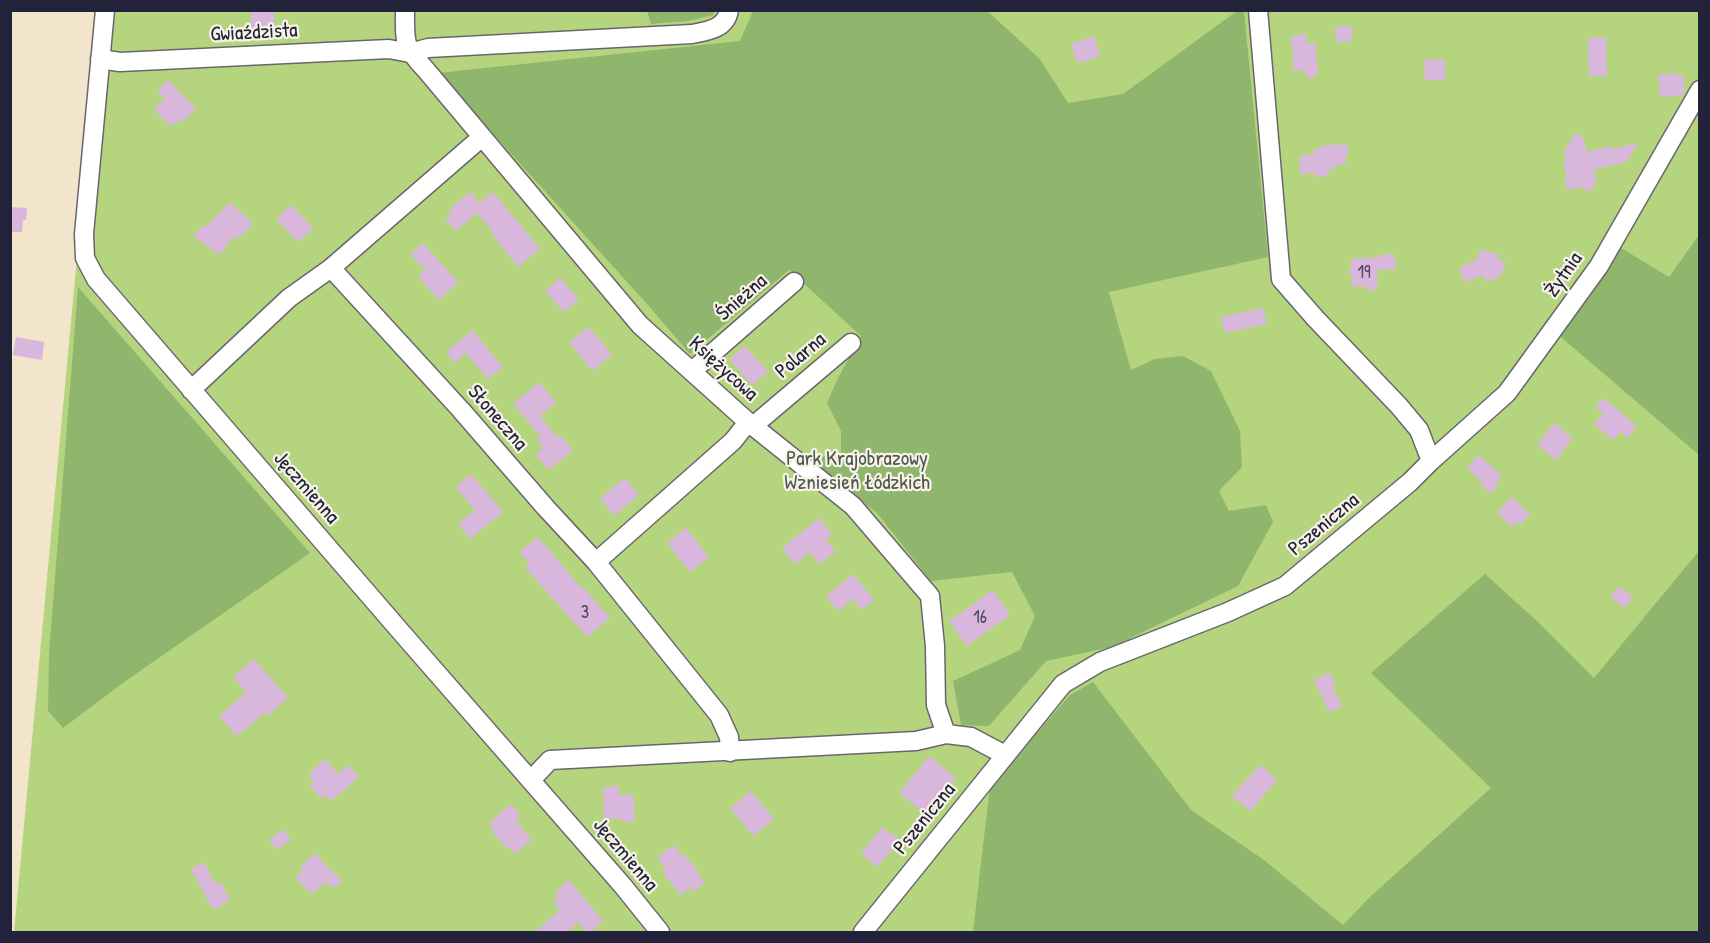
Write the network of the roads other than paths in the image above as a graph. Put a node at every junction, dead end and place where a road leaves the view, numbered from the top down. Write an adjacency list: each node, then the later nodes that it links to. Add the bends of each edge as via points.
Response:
1 (105, 10): 6 (street, Jęczmienna)
2 (405, 10): 5 (street, via 405,39)
3 (729, 10): 5 (street, Gwiaździsta, via 717,28 692,34 428,48)
4 (1258, 10): 15 (street, via 1281,279 1419,430)
5 (410, 53): 6 (street, Gwiaździsta, via 389,49 120,62); 8 (street, Księżycowa)
6 (100, 59): 13 (street, Jęczmienna, via 84,234 86,258 96,279)
7 (1700, 90): 15 (street, Żytnia, via 1599,266 1507,393)
8 (482, 137): 9 (street); 12 (street, Księżycowa, via 640,325)
9 (331, 268): 13 (street, via 289,298); 16 (street, Słoneczna)
10 (794, 282): 12 (street, Śnieżna)
11 (851, 344): 14 (street, Polarna)
12 (692, 371): 14 (street, Księżycowa)
13 (191, 390): 20 (street, Jęczmienna)
14 (750, 424): 16 (street, Polarna); 17 (street, Księżycowa, via 853,506 930,596 936,705)
15 (1431, 461): 19 (street, Pszeniczna, via 1285,586 1100,662 1063,684)
16 (596, 562): 18 (street, Słoneczna, via 719,715 729,737)
17 (946, 734): 18 (street, via 916,741); 19 (street, via 971,738)
18 (730, 752): 20 (street, via 550,760)
19 (1005, 755): 22 (street, Pszeniczna)
20 (531, 780): 21 (street, Jęczmienna)
21 (660, 933)
22 (863, 933)

